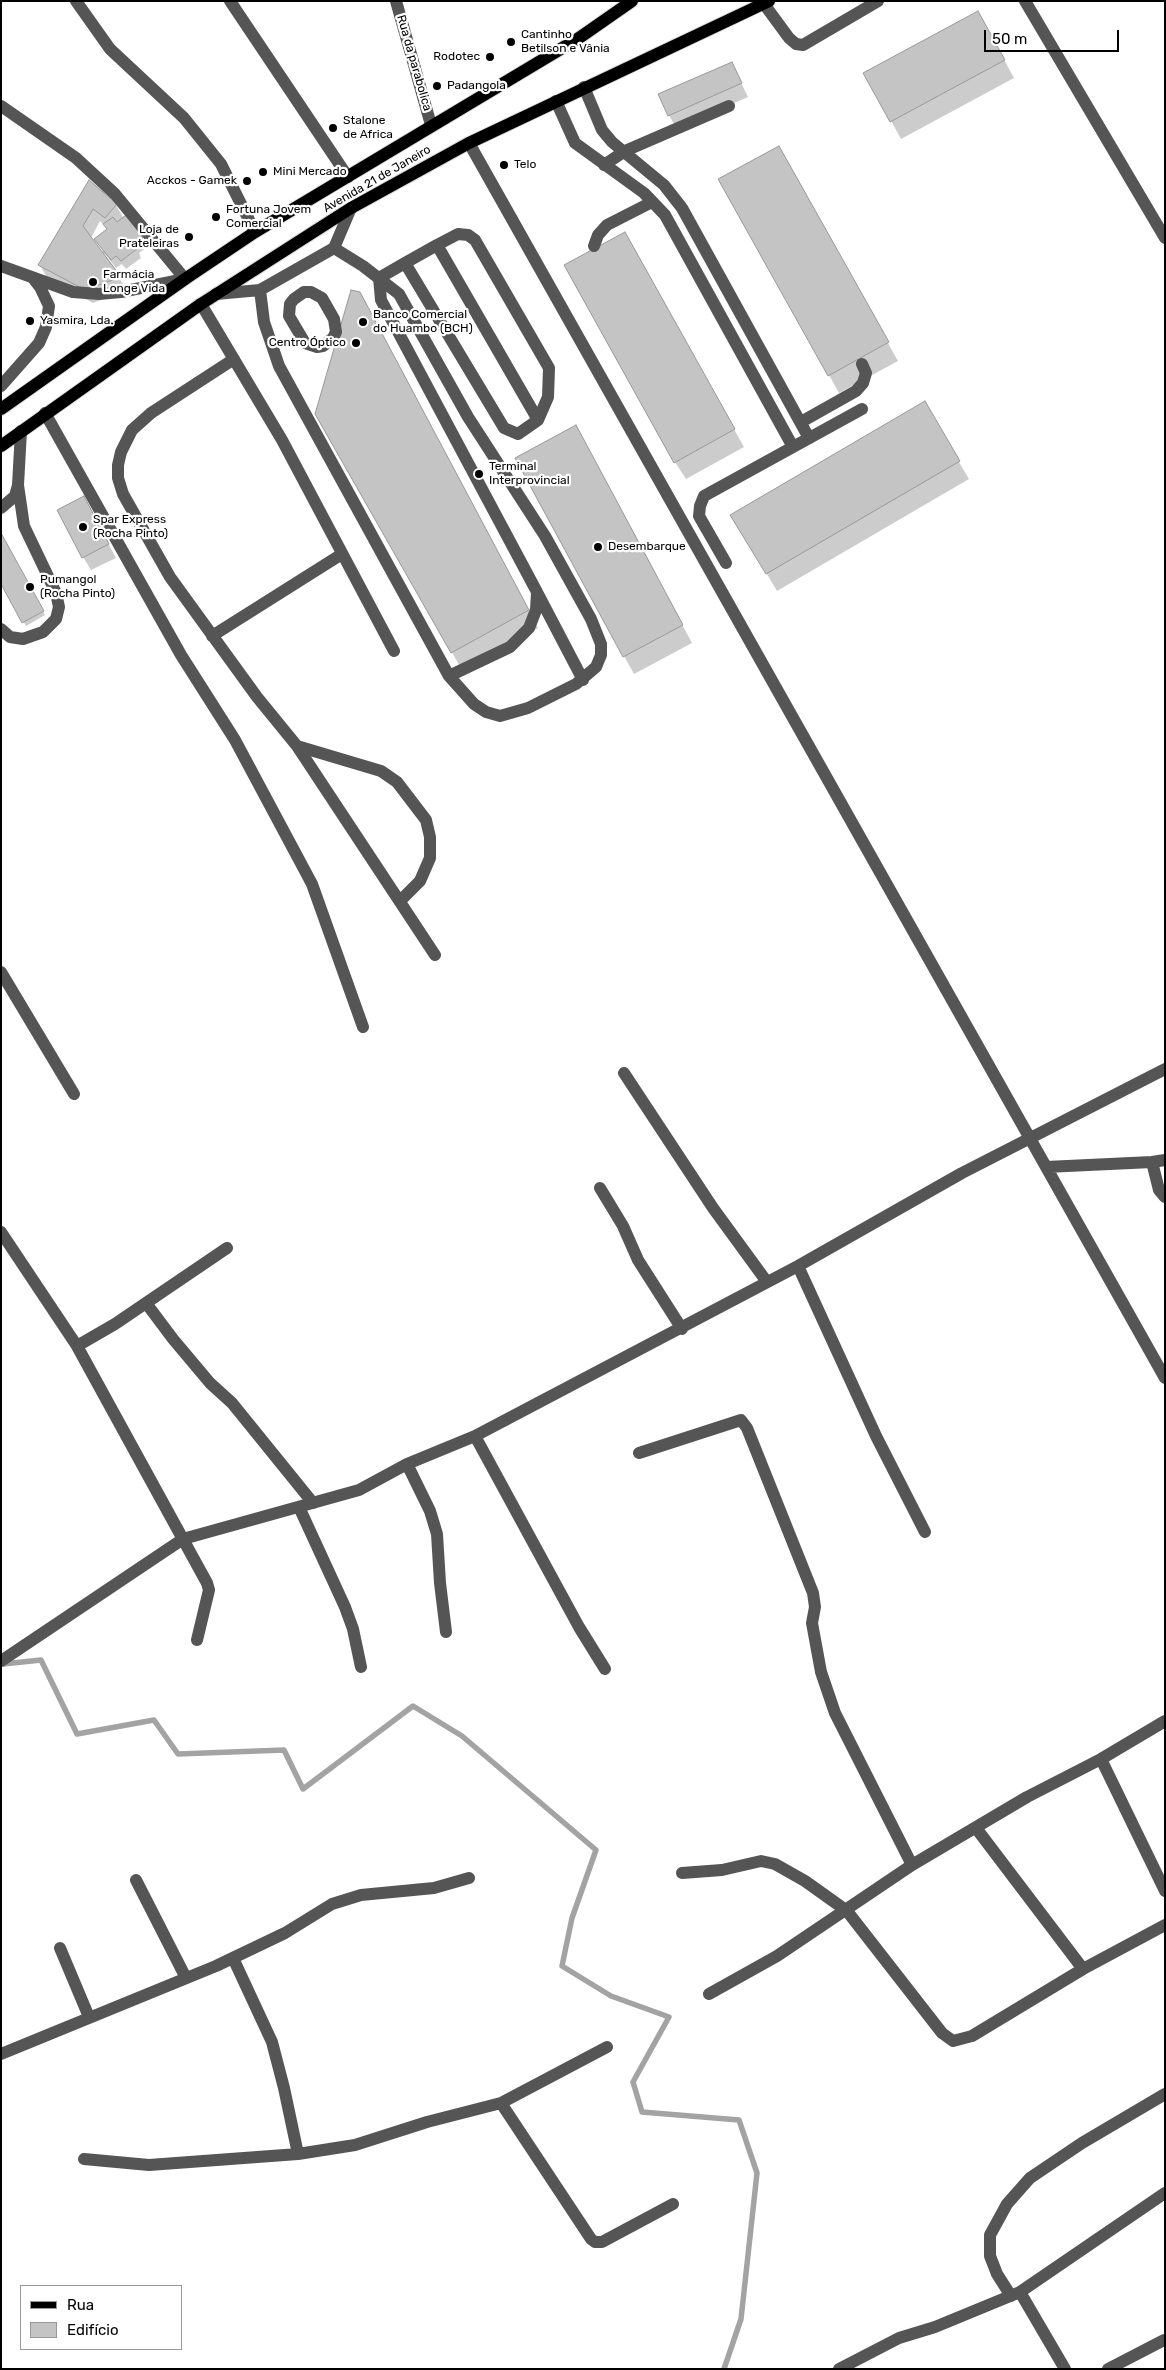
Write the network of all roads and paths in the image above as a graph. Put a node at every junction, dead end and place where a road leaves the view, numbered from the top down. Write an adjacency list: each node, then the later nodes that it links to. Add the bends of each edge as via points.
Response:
1 (76, 1): 19 (street, via 110,49 184,118 221,164)
2 (230, 1): 16 (street)
3 (396, 1): 12 (street, Rua da parabolica)
4 (632, 1): 12 (main road, Avenida 21 de Janeiro, via 579,38)
5 (878, 1): 7 (street, via 803,45 789,38)
6 (1025, 1): 20 (street)
7 (766, 2): 8 (main road, Avenida 21 de Janeiro)
8 (584, 87): 9 (main road, Avenida 21 de Janeiro); 14 (street, via 602,130)
9 (556, 100): 13 (main road, Avenida 21 de Janeiro); 15 (street, via 575,143)
10 (1, 106): 29 (street, via 76,158 115,194)
11 (728, 106): 14 (street)
12 (431, 125): 16 (main road, Avenida 21 de Janeiro)
13 (469, 143): 18 (main road, Avenida 21 de Janeiro); 64 (street)
14 (625, 151): 15 (street); 41 (street, via 664,185 682,208)
15 (604, 165): 17 (street)
16 (348, 177): 19 (main road, Avenida 21 de Janeiro)
17 (652, 202): 22 (street, via 607,226 598,235); 45 (street, via 665,215)
18 (351, 208): 23 (street); 31 (main road, Avenida 21 de Janeiro)
19 (255, 232): 29 (main road, Avenida 21 de Janeiro)
20 (1165, 238)
21 (437, 246): 24 (street); 40 (street); 40 (street, via 458,234 475,240 549,368 548,397)
22 (594, 246)
23 (334, 248): 26 (street); 28 (street)
24 (406, 263): 28 (street); 40 (street, via 504,428 518,434)
25 (1, 266): 27 (street)
26 (287, 274): 30 (street); 32 (street)
27 (32, 276): 29 (street, via 73,292 99,294); 36 (street, via 49,306 46,327 39,344)
28 (379, 278): 50 (street, via 381,300); 55 (street, via 399,294 468,416 546,536 591,618 601,655 596,667)
29 (185, 279): 37 (main road, Avenida 21 de Janeiro)
30 (260, 290): 31 (street); 54 (street, via 264,322 279,366)
31 (216, 294): 33 (main road, Avenida 21 de Janeiro)
32 (299, 295): 32 (street, via 290,304 289,316 305,343 324,346 334,338 334,319 317,294 304,292)
33 (201, 304): 34 (street); 39 (main road, Avenida 21 de Janeiro)
34 (234, 359): 48 (street, via 282,440); 52 (street, via 141,421 124,446 118,465 118,478 130,508 170,577)
35 (862, 364): 41 (street, via 866,373 856,391)
36 (1, 386)
37 (1, 408)
38 (862, 409): 43 (street)
39 (45, 413): 42 (main road, Avenida 21 de Janeiro); 60 (street, via 181,655 231,732 312,884)
40 (538, 420)
41 (801, 422): 43 (street)
42 (21, 431): 44 (main road, Avenida 21 de Janeiro); 46 (street)
43 (809, 438): 45 (street)
44 (1, 446)
45 (792, 447): 49 (street, via 704,496 699,516)
46 (18, 485): 47 (street, via 15,496); 51 (street, via 24,526 56,593 59,607 56,620 43,632 23,639 10,638)
47 (1, 508)
48 (342, 554): 52 (street); 53 (street)
49 (726, 563)
50 (537, 592): 54 (street, via 536,610 529,628 510,647); 55 (street)
51 (1, 629)
52 (212, 636): 56 (street)
53 (394, 651)
54 (449, 676): 55 (street, via 474,704 500,716 528,708)
55 (583, 680)
56 (297, 746): 57 (street); 57 (street, via 381,771 397,782 426,820 430,858 420,881)
57 (400, 901): 58 (street)
58 (435, 955)
59 (1, 972): 63 (street)
60 (363, 1027)
61 (1165, 1069): 64 (street)
62 (624, 1073): 73 (street, via 713,1208)
63 (74, 1094)
64 (1030, 1138): 67 (street); 72 (street)
65 (1165, 1160): 66 (street)
66 (1152, 1162): 67 (street); 69 (street, via 1159,1190)
67 (1046, 1167): 77 (street)
68 (600, 1188): 75 (street, via 623,1226 638,1260)
69 (1165, 1197)
70 (1, 1232): 76 (street)
71 (227, 1248): 74 (street)
72 (798, 1266): 73 (street); 83 (street)
73 (767, 1282): 75 (street)
74 (146, 1303): 76 (street); 81 (street)
75 (682, 1329): 78 (street)
76 (77, 1346): 84 (street)
77 (1165, 1378)
78 (475, 1436): 80 (street); 89 (street)
79 (639, 1453): 93 (street, via 741,1420 747,1428 813,1593 812,1623 821,1672 835,1713)
80 (407, 1464): 81 (street, via 359,1490); 85 (street, via 430,1511 437,1534)
81 (313, 1503): 82 (street)
82 (299, 1506): 84 (street); 88 (street, via 345,1607)
83 (924, 1532)
84 (183, 1540): 86 (street, via 208,1590); 87 (street)
85 (446, 1632)
86 (197, 1640)
87 (1, 1661)
88 (361, 1667)
89 (605, 1669)
90 (1165, 1721): 91 (street)
91 (1102, 1758): 92 (street); 97 (street)
92 (976, 1828): 93 (street); 102 (street)
93 (912, 1865): 98 (street)
94 (682, 1873): 98 (street, via 722,1870 761,1861 775,1864)
95 (469, 1878): 101 (street, via 434,1888 361,1895 332,1904 285,1933)
96 (136, 1880): 103 (street)
97 (1165, 1891)
98 (848, 1910): 102 (street, via 942,2033 953,2040 972,2036); 104 (street, via 777,1956)
99 (1165, 1925): 102 (street)
100 (60, 1948): 105 (street)
101 (233, 1958): 103 (street); 110 (street, via 272,2042)
102 (1083, 1969)
103 (186, 1978): 105 (street)
104 (709, 1994)
105 (89, 2017): 107 (street)
106 (607, 2046): 109 (street)
107 (1, 2054)
108 (1165, 2094): 114 (street, via 1030,2178 1007,2204 990,2235 990,2256 997,2274)
109 (500, 2103): 110 (street, via 355,2145); 113 (street, via 595,2242 602,2242)
110 (298, 2154): 111 (street, via 149,2165)
111 (84, 2159)
112 (1165, 2193): 114 (street)
113 (673, 2204)
114 (1015, 2294): 116 (street, via 899,2338); 117 (street)
115 (1164, 2340): 118 (street)
116 (839, 2369)
117 (1065, 2369)
118 (1108, 2369)

